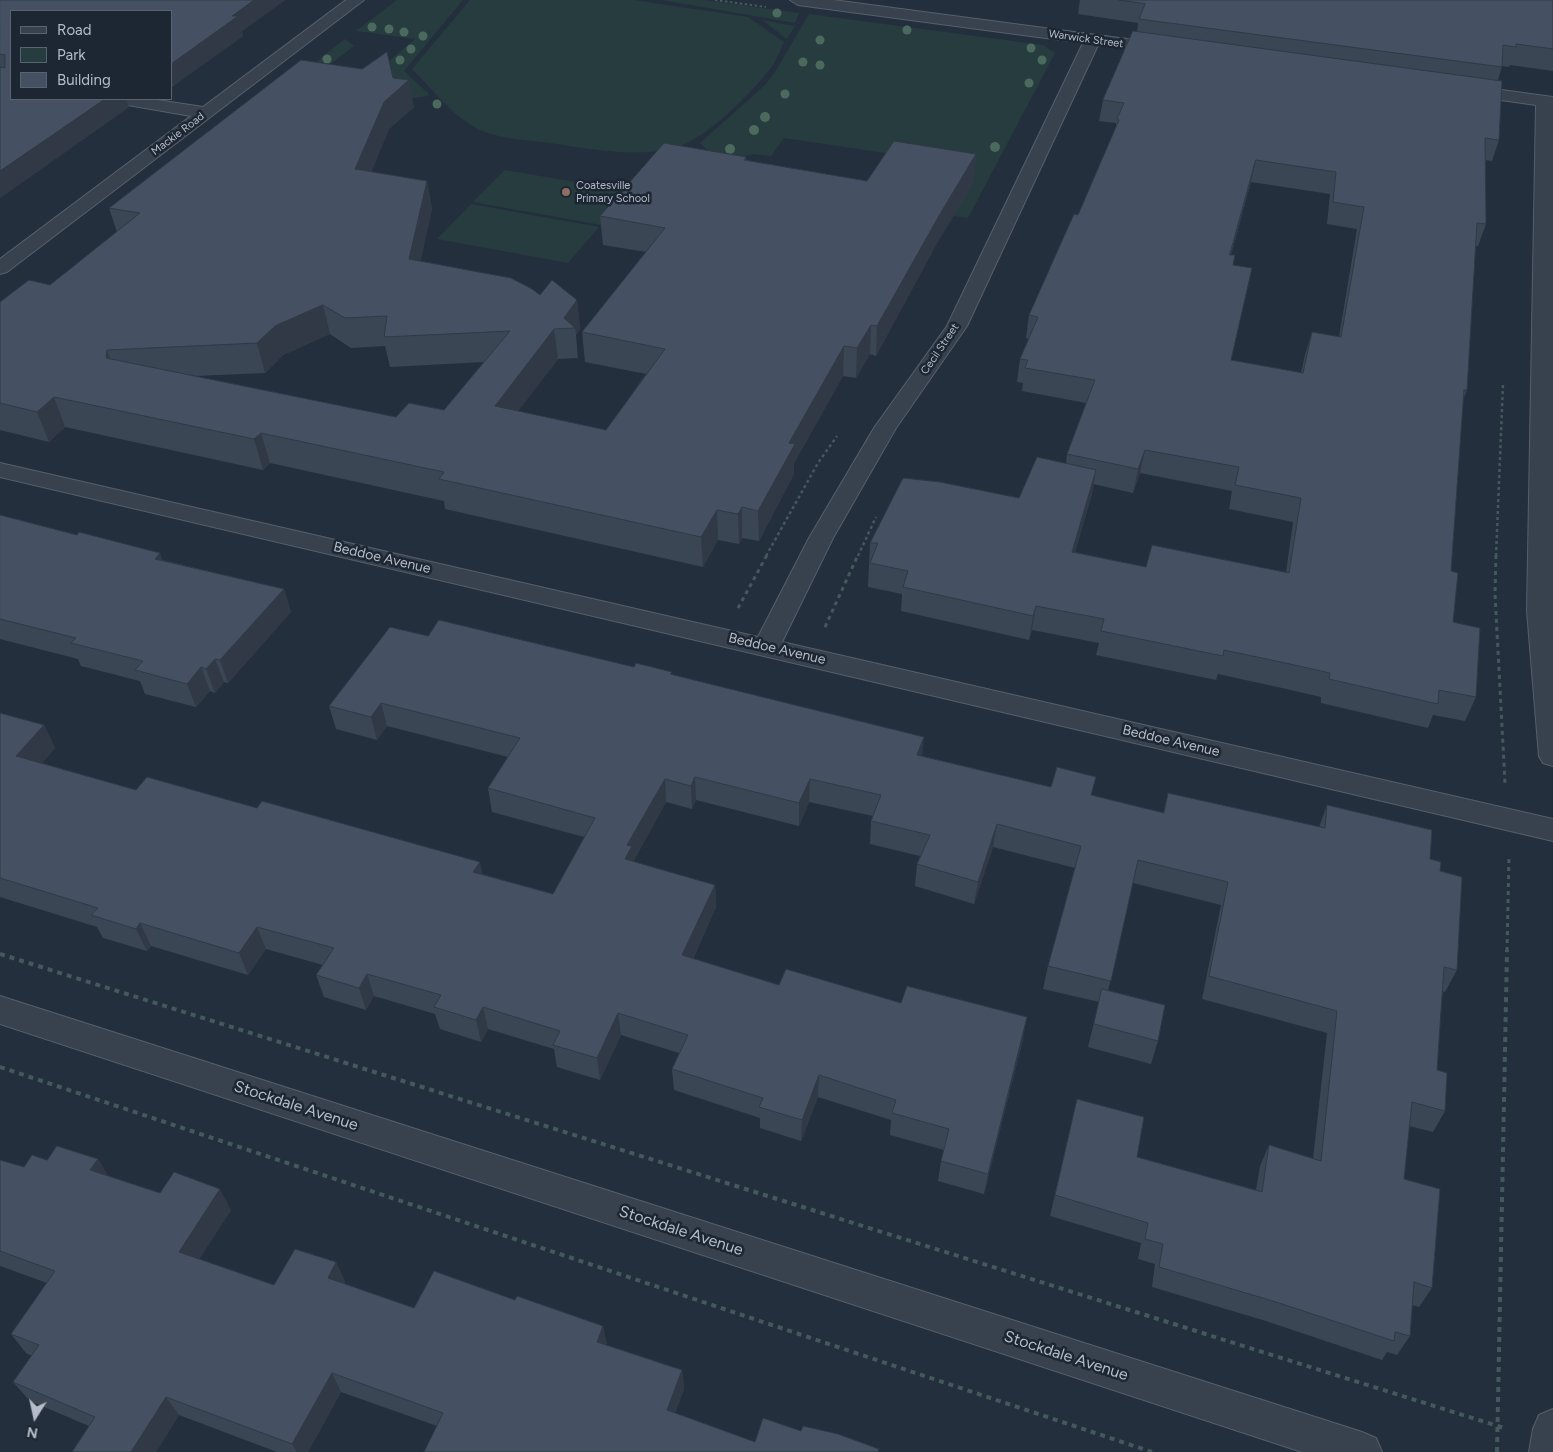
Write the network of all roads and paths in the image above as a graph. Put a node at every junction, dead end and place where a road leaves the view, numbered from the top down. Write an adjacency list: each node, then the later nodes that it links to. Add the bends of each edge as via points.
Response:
1 (356, 0): 8 (street, Mackie Road)
2 (798, 0): 3 (street, Warwick Street)
3 (1092, 39): 4 (street, Warwick Street); 17 (street, Cecil Street, via 957,326 885,428 821,538)
4 (1181, 52)
5 (1447, 88): 7 (street)
6 (128, 100): 8 (street)
7 (1549, 102): 12 (street)
8 (206, 113): 9 (street, Mackie Road)
9 (0, 268)
10 (1504, 376): 20 (path, via 1495,594)
11 (840, 432): 15 (path, via 818,464)
12 (1548, 459): 18 (street, via 1540,611)
13 (0, 470): 17 (street, Beddoe Avenue)
14 (878, 513): 16 (path, via 824,628)
15 (738, 608)
16 (834, 630)
17 (766, 646): 21 (street, Beddoe Avenue)
18 (1553, 756)
19 (1496, 781): 20 (path)
20 (1506, 783): 21 (path)
21 (1507, 819): 22 (street, Beddoe Avenue); 26 (path, via 1509,857)
22 (1553, 830)
23 (0, 954): 26 (path)
24 (0, 1010): 29 (street, Stockdale Avenue)
25 (0, 1067): 28 (path)
26 (1499, 1426): 27 (path); 30 (path)
27 (1550, 1442)
28 (1152, 1452)
29 (1362, 1452)
30 (1497, 1452)

